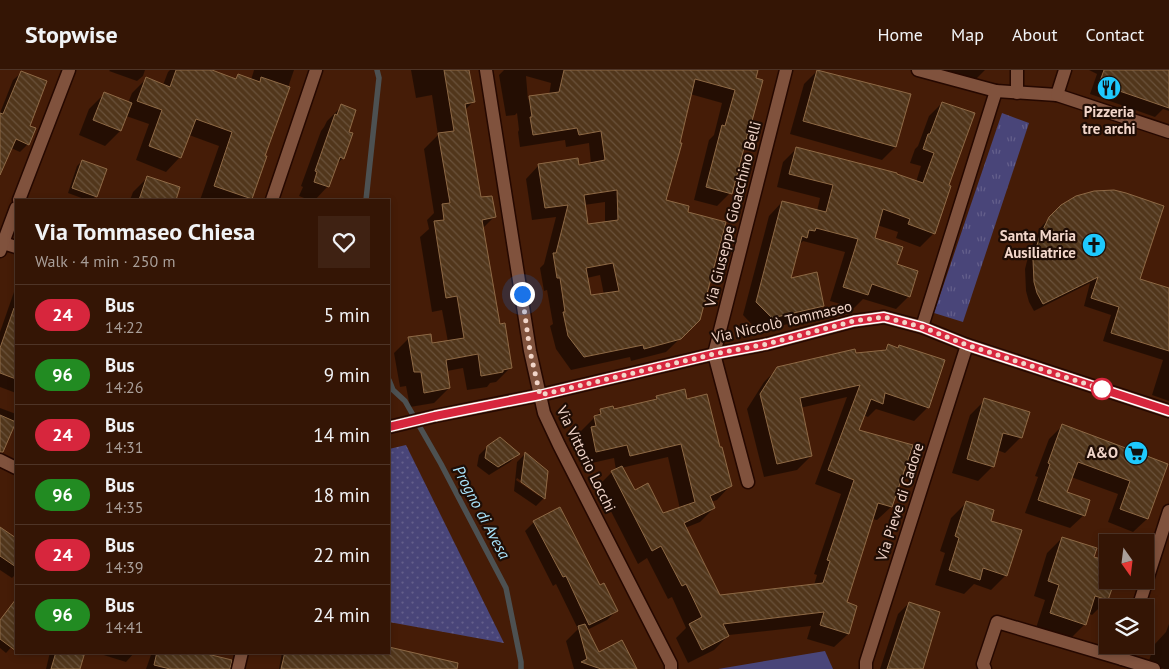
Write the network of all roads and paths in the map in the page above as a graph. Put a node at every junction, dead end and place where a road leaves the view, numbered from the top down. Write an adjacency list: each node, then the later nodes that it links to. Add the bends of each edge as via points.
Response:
1 (69, 70): 12 (street)
2 (316, 70): 13 (street)
3 (486, 70): 20 (street, Via Vittorio Locchi, via 530,351)
4 (786, 70): 19 (street, Via Giuseppe Gioacchino Belli)
5 (918, 70): 8 (street)
6 (1017, 70): 9 (street)
7 (1065, 70): 10 (street)
8 (996, 91): 9 (street); 17 (street)
9 (1017, 92): 10 (street)
10 (1057, 95): 11 (street)
11 (1169, 132)
12 (19, 199)
13 (272, 199)
14 (15, 211): 15 (street)
15 (2, 247): 16 (street)
16 (15, 247)
17 (922, 327): 18 (street, Via Niccolò Tommaseo); 19 (street, Via Niccolò Tommaseo, via 884,317)
18 (967, 345): 21 (street, Via Niccolò Tommaseo); 33 (street, Via Pieve di Cadore)
19 (714, 354): 20 (street, Via Niccolò Tommaseo); 25 (street, Via Giuseppe Gioacchino Belli)
20 (540, 395): 22 (street, Via Niccolò Tommaseo); 32 (street, Via Vittorio Locchi, via 544,413)
21 (1169, 411)
22 (392, 427)
23 (0, 460): 24 (street)
24 (15, 468)
25 (748, 482)
26 (1169, 511): 27 (street)
27 (1141, 599)
28 (242, 654): 31 (street)
29 (1123, 654): 30 (street)
30 (1122, 659): 34 (street, via 996,622 983,664); 35 (street)
31 (238, 669)
32 (671, 669)
33 (866, 669)
34 (985, 669)
35 (1154, 669)

